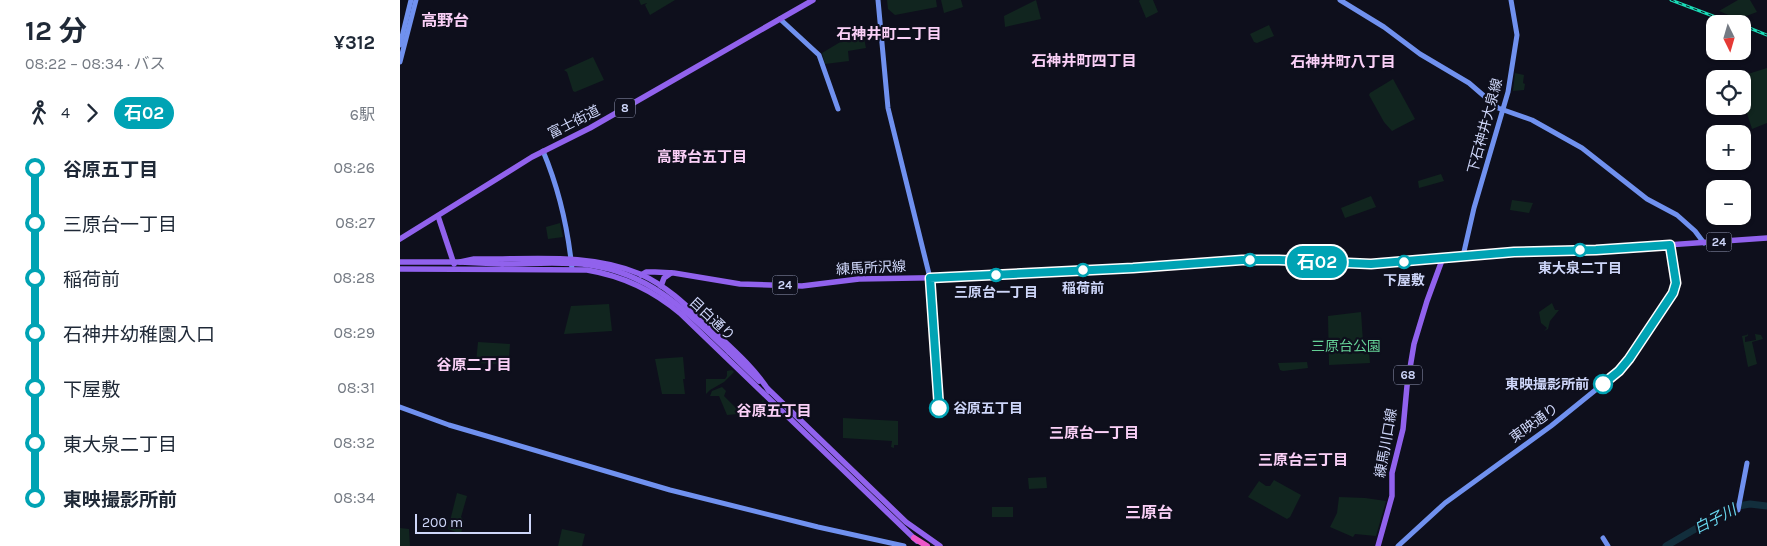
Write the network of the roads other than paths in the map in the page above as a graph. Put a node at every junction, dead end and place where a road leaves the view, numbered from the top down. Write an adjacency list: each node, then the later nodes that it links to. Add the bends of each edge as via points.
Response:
1 (411, 0): 8 (street)
2 (416, 0): 8 (street)
3 (813, 0): 7 (main road, 富士街道 / 8)
4 (878, 0): 27 (street, via 887,106)
5 (1340, 0): 11 (street, via 1468,82)
6 (1511, 0): 11 (street, 下石神井大泉線, via 1517,40)
7 (780, 19): 10 (street, via 817,53); 12 (main road, 富士街道 / 8, via 590,128)
8 (402, 41): 9 (street)
9 (400, 62)
10 (838, 109)
11 (1503, 110): 16 (street, via 1532,120 1582,148 1647,199 1677,215); 18 (street, 下石神井大泉線)
12 (542, 151): 13 (main road, 富士街道 / 8); 20 (street, via 557,192)
13 (438, 216): 15 (main road, 富士街道 / 8); 22 (main road)
14 (1767, 238): 16 (main road, 24)
15 (400, 239)
16 (1704, 243): 17 (main road, 24)
17 (1670, 245): 18 (main road, 24); 42 (street, 東映通り, via 1676,283 1674,290 1619,371 1551,426 1445,503)
18 (1463, 256): 19 (main road, 練馬所沢線 / 24)
19 (1441, 258): 27 (main road, 練馬所沢線 / 24, via 1371,264 1242,260); 41 (main road, 練馬川口線 / 68, via 1410,364 1403,429 1392,473 1392,496)
20 (571, 259): 22 (main road, 24, via 474,259); 24 (street); 26 (main road, 24, via 610,265)
21 (400, 262): 22 (main road, 目白通り / 24)
22 (456, 264): 23 (main road, 目白通り / 24); 24 (main road, 目白通り / 24); 30 (main road, 目白通り / 24, bridge, via 578,264 627,274 672,299)
23 (400, 269)
24 (572, 269): 28 (main road, 目白通り / 24, via 600,272)
25 (671, 273): 26 (main road, 練馬所沢線 / 24); 27 (main road, 練馬所沢線 / 24, via 740,284 802,286 859,279); 29 (main road)
26 (641, 275): 28 (main road); 29 (main road, 24)
27 (930, 278)
28 (636, 284): 34 (main road, 目白通り / 24, via 681,314)
29 (661, 286): 30 (main road, 24, via 712,329 757,373)
30 (769, 390): 40 (main road, 目白通り / 24, via 900,517)
31 (400, 407): 36 (street, via 449,425 670,490)
32 (1747, 463): 33 (street)
33 (1738, 510)
34 (914, 538): 37 (main road, 目白通り / 24); 38 (highway)
35 (1603, 538): 43 (street)
36 (904, 546)
37 (922, 546)
38 (927, 546)
39 (935, 546): 40 (street)
40 (939, 546)
41 (1378, 546)
42 (1398, 546)
43 (1608, 546)

